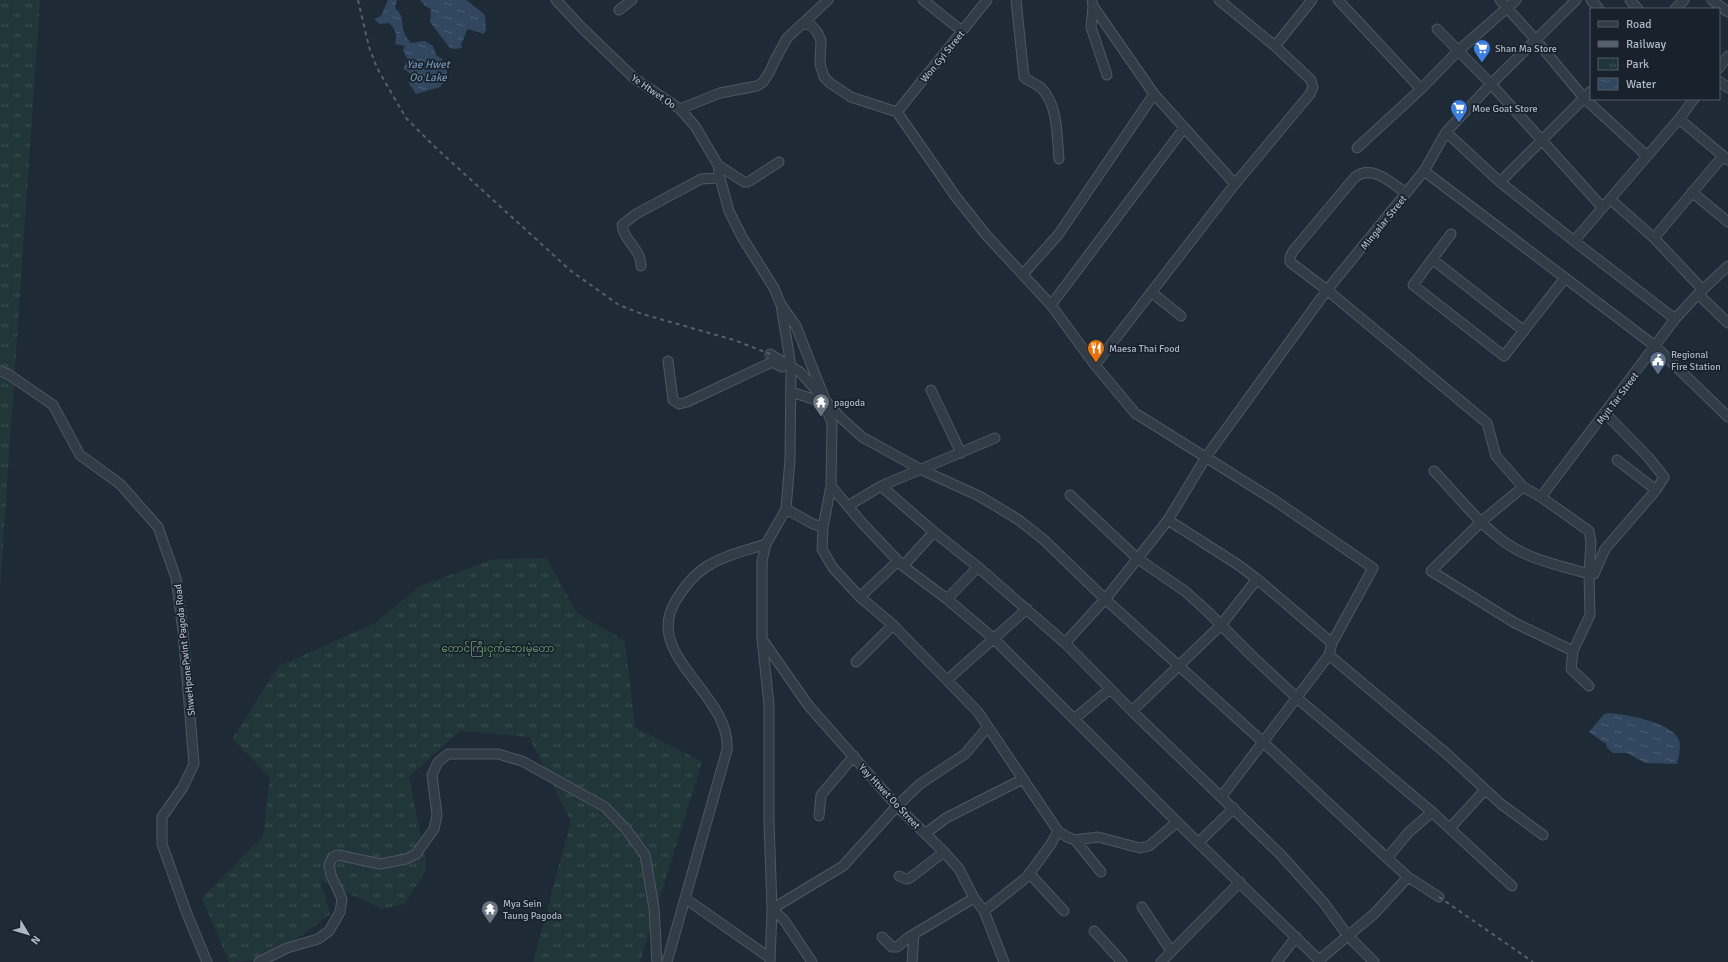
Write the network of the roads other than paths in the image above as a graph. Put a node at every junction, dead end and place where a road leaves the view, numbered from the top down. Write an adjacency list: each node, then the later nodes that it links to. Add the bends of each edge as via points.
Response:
1 (556, 0): 41 (street, Ye Htwet Oo, via 634,78)
2 (632, 0): 22 (street)
3 (828, 0): 24 (street)
4 (922, 0): 26 (street)
5 (987, 0): 26 (street, Won Gyi Street)
6 (1016, 0): 50 (street, via 1024,77 1040,86 1050,98)
7 (1219, 0): 28 (street)
8 (1312, 0): 28 (street)
9 (1338, 0): 35 (street)
10 (1500, 0): 18 (street)
11 (1516, 0): 18 (street)
12 (1576, 0): 27 (street, Mingalar Street)
13 (1591, 0): 19 (street)
14 (1630, 0): 20 (street)
15 (1684, 0): 21 (street)
16 (1712, 0): 23 (street)
17 (1092, 3): 32 (street, via 1091,27); 38 (street)
18 (1507, 8): 27 (street); 29 (street)
19 (1598, 8)
20 (1637, 8)
21 (1676, 8)
22 (619, 10)
23 (1728, 12)
24 (803, 24): 41 (street, via 796,28 780,48 763,82 757,86 720,93); 42 (street, via 811,26 821,40 821,72 830,83 851,97)
25 (1436, 29): 29 (street)
26 (962, 31): 42 (street, Won Gyi Street)
27 (1536, 40): 34 (street, Mingalar Street); 39 (street)
28 (1275, 46): 56 (street, via 1311,80 1313,87 1310,94)
29 (1458, 51): 34 (street); 35 (street)
30 (1728, 56): 31 (street)
31 (1720, 67)
32 (1107, 76)
33 (1720, 82): 36 (street)
34 (1491, 84): 45 (street, Mingalar Street); 46 (street)
35 (1421, 88): 47 (street)
36 (1728, 88)
37 (1590, 92): 39 (street)
38 (1154, 94): 44 (street); 68 (street, via 1058,235)
39 (1584, 98): 46 (street); 48 (street)
40 (1691, 103): 43 (street)
41 (680, 109): 52 (street, Ye Htwet Oo, via 695,126)
42 (897, 112): 68 (street, via 956,197 987,236)
43 (1679, 119): 48 (street); 49 (street)
44 (1184, 128): 56 (street); 74 (street)
45 (1446, 132): 53 (street, Mingalar Street); 55 (street)
46 (1542, 141): 55 (street); 60 (street)
47 (1357, 148)
48 (1647, 156): 59 (street)
49 (1726, 158): 57 (street)
50 (1059, 159)
51 (779, 162): 52 (street, via 748,182)
52 (718, 165): 54 (street, Ye Htwet Oo)
53 (1424, 172): 58 (street, Mingalar Street); 69 (street)
54 (720, 178): 66 (street, via 701,179 636,214 622,225 622,230 640,257); 73 (street, Ye Htwet Oo, via 729,211 774,288)
55 (1500, 182): 64 (street)
56 (1235, 184): 71 (street)
57 (1692, 192): 61 (street); 63 (street)
58 (1406, 193): 70 (street, Mingalar Street); 70 (street, via 1381,176 1372,172 1362,173 1293,251 1290,262)
59 (1610, 199): 60 (street); 63 (street)
60 (1602, 207): 64 (street)
61 (1728, 222)
62 (1451, 234): 65 (street)
63 (1654, 238): 72 (street)
64 (1574, 241): 76 (street)
65 (1432, 260): 78 (street); 78 (street, via 1413,285 1504,356)
66 (641, 266)
67 (1728, 266): 72 (street, Myit Tar Street)
68 (1023, 274): 74 (street)
69 (1565, 278): 78 (street); 79 (street)
70 (1327, 290): 92 (street, Mingalar Street); 98 (street, via 1487,423 1496,456)
71 (1151, 292): 75 (street); 82 (street)
72 (1701, 292): 76 (street, Myit Tar Street); 77 (street)
73 (781, 305): 83 (street); 87 (street, via 796,326)
74 (1052, 305): 82 (street)
75 (1181, 316)
76 (1675, 319): 79 (street, Myit Tar Street)
77 (1728, 323)
78 (1524, 331)
79 (1655, 346): 88 (street, Myit Tar Street); 89 (street)
80 (770, 354): 83 (street)
81 (668, 361): 83 (street, via 673,400 679,404 772,362)
82 (1095, 365): 92 (street, via 1135,413)
83 (791, 370): 86 (street); 87 (street, via 808,380)
84 (0, 371): 174 (street, ShweHponePwint Pagoda Road, via 53,405 80,455 120,484 158,527 176,578 194,764 183,787 162,817 162,844)
85 (931, 390): 91 (street)
86 (791, 392): 87 (street, via 816,400); 103 (street)
87 (827, 407): 94 (street, via 862,437); 96 (street, via 832,423)
88 (1606, 413): 99 (street, via 1664,477); 101 (street, Myit Tar Street)
89 (1728, 417)
90 (995, 438): 91 (street)
91 (961, 453): 94 (street)
92 (1206, 457): 104 (street, Mingalar Street); 123 (street, via 1373,568)
93 (1617, 460): 99 (street)
94 (922, 470): 97 (street); 116 (street, via 978,496 1019,520 1044,540)
95 (1434, 471): 105 (street)
96 (831, 486): 102 (street); 106 (street)
97 (881, 486): 102 (street); 107 (street)
98 (1523, 488): 101 (street); 105 (street)
99 (1656, 490): 112 (street, via 1605,549 1595,573)
100 (1070, 495): 109 (street)
101 (1542, 497): 112 (street, via 1589,531)
102 (848, 506): 110 (street)
103 (786, 509): 106 (street); 108 (street)
104 (1168, 520): 109 (street, Mingalar Street); 113 (street)
105 (1482, 521): 112 (street, via 1506,543 1531,556); 124 (street, via 1431,571 1515,623)
106 (823, 527): 114 (street, via 822,549 833,568)
107 (934, 532): 110 (street); 111 (street)
108 (766, 544): 120 (street, via 762,561); 161 (street, via 720,559 692,576 673,605 668,620 669,635 677,657 714,706 728,739)
109 (1137, 558): 116 (street, Mingalar Street); 119 (street, via 1186,592)
110 (900, 563): 114 (street); 115 (street)
111 (978, 567): 115 (street); 117 (street)
112 (1589, 574): 124 (street, via 1590,615)
113 (1257, 579): 119 (street); 123 (street)
114 (860, 598): 118 (street)
115 (947, 599): 121 (street)
116 (1105, 599): 122 (street, Mingalar Street); 127 (street)
117 (1027, 609): 121 (street); 122 (street)
118 (893, 625): 126 (street); 128 (street)
119 (1221, 625): 127 (street); 131 (street)
120 (762, 638): 136 (street, Yay Htwet Oo Street, via 808,705); 163 (street, via 769,705)
121 (993, 638): 128 (street); 133 (street)
122 (1065, 643): 130 (street)
123 (1332, 643): 125 (street)
124 (1573, 651): 129 (street, via 1571,669)
125 (1329, 655): 131 (street); 138 (street, via 1448,754)
126 (856, 662)
127 (1179, 665): 132 (street); 135 (street)
128 (947, 680): 134 (street, via 978,712)
129 (1589, 686)
130 (1110, 689): 132 (street); 133 (street)
131 (1297, 698): 135 (street); 142 (street)
132 (1132, 711): 139 (street)
133 (1074, 720): 144 (street)
134 (987, 728): 137 (street); 140 (street, via 965,754 920,784)
135 (1263, 742): 139 (street); 152 (street)
136 (854, 756): 140 (street, Yay Htwet Oo Street); 143 (street, via 821,796)
137 (1023, 779): 146 (street); 147 (street, via 946,818)
138 (1485, 790): 145 (street); 148 (street)
139 (1222, 796): 141 (street)
140 (897, 806): 147 (street, Yay Htwet Oo Street); 163 (street, via 843,866)
141 (1234, 808): 150 (street); 168 (street, via 1324,903)
142 (1432, 812): 145 (street); 152 (street, via 1409,832)
143 (819, 816)
144 (1177, 822): 149 (street, via 1149,846 1140,848 1098,837); 150 (street)
145 (1450, 828): 158 (street)
146 (1058, 831): 149 (street); 154 (street)
147 (926, 833): 151 (street, Yay Htwet Oo Street)
148 (1543, 835)
149 (1075, 840): 153 (street)
150 (1199, 842): 157 (street)
151 (944, 852): 155 (street, via 910,878 906,880); 160 (street, Yay Htwet Oo Street, via 959,869)
152 (1387, 858): 156 (street)
153 (1101, 872)
154 (1029, 873): 164 (street); 165 (street)
155 (899, 876)
156 (1408, 877): 159 (street); 168 (street, via 1374,914)
157 (1240, 882): 170 (street); 171 (street)
158 (1512, 886)
159 (1439, 897)
160 (974, 898): 164 (street, Yay Htwet Oo Street); 167 (street)
161 (686, 899): 172 (street); 177 (street)
162 (1142, 906): 171 (street)
163 (772, 909): 172 (street); 178 (street, via 784,920)
164 (984, 911): 180 (street, Yay Htwet Oo Street)
165 (1064, 911)
166 (1094, 931): 181 (street)
167 (914, 934): 169 (street, via 897,947 892,947); 179 (street)
168 (1348, 936): 173 (street); 184 (street)
169 (882, 937)
170 (1296, 937): 173 (street); 183 (street)
171 (1172, 951): 182 (street)
172 (770, 960)
173 (1320, 961)
174 (207, 962)
175 (259, 962): 176 (street, via 287,948 318,939 329,930 340,912 342,900 331,876 329,865 333,857 338,855 380,864 406,859 416,854 434,829 437,815 432,775 438,762 448,754 498,754 522,761 605,807 626,829 645,855 654,908)
176 (658, 962)
177 (667, 962)
178 (812, 962)
179 (912, 962)
180 (1004, 962)
181 (1122, 962)
182 (1161, 962)
183 (1277, 962)
184 (1374, 962)

